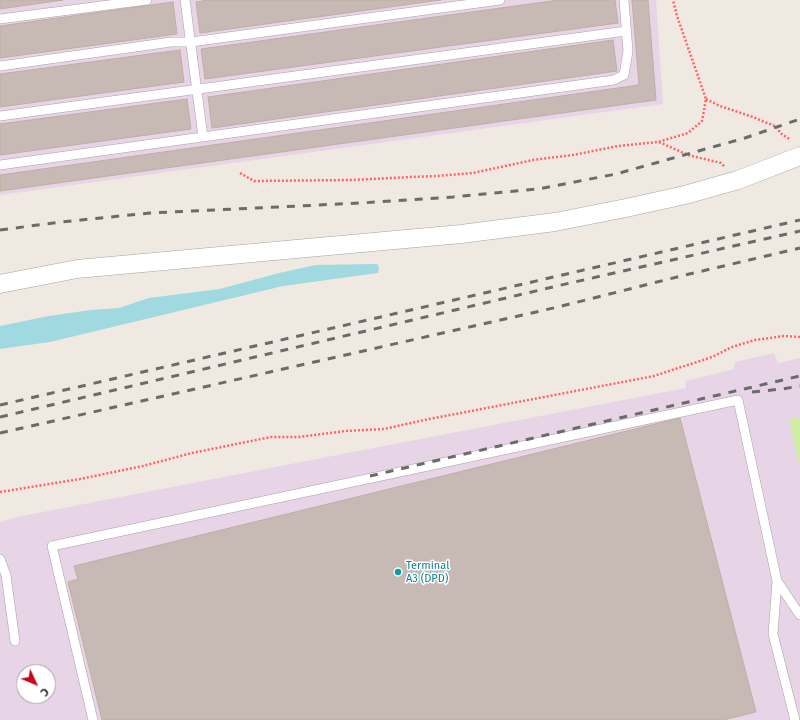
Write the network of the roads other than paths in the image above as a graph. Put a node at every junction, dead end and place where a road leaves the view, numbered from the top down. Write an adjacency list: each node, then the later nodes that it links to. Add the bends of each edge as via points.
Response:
1 (147, 0): 5 (lane)
2 (185, 0): 7 (lane)
3 (500, 0): 7 (lane)
4 (624, 0): 6 (lane)
5 (0, 19)
6 (626, 30): 9 (lane); 11 (lane, via 628,51 624,75 614,80)
7 (191, 42): 8 (lane, via 171,42); 9 (lane)
8 (0, 66)
9 (197, 89): 10 (lane); 11 (lane)
10 (0, 116)
11 (203, 137): 13 (lane)
12 (796, 151): 14 (street, via 738,180 685,195 555,222 461,234 77,269)
13 (0, 165)
14 (0, 284)
15 (0, 559): 18 (lane, via 6,575)
16 (777, 581): 17 (lane); 19 (lane, via 738,400 52,546); 20 (lane, via 773,634)
17 (800, 615)
18 (15, 640)
19 (93, 720)
20 (796, 720)

